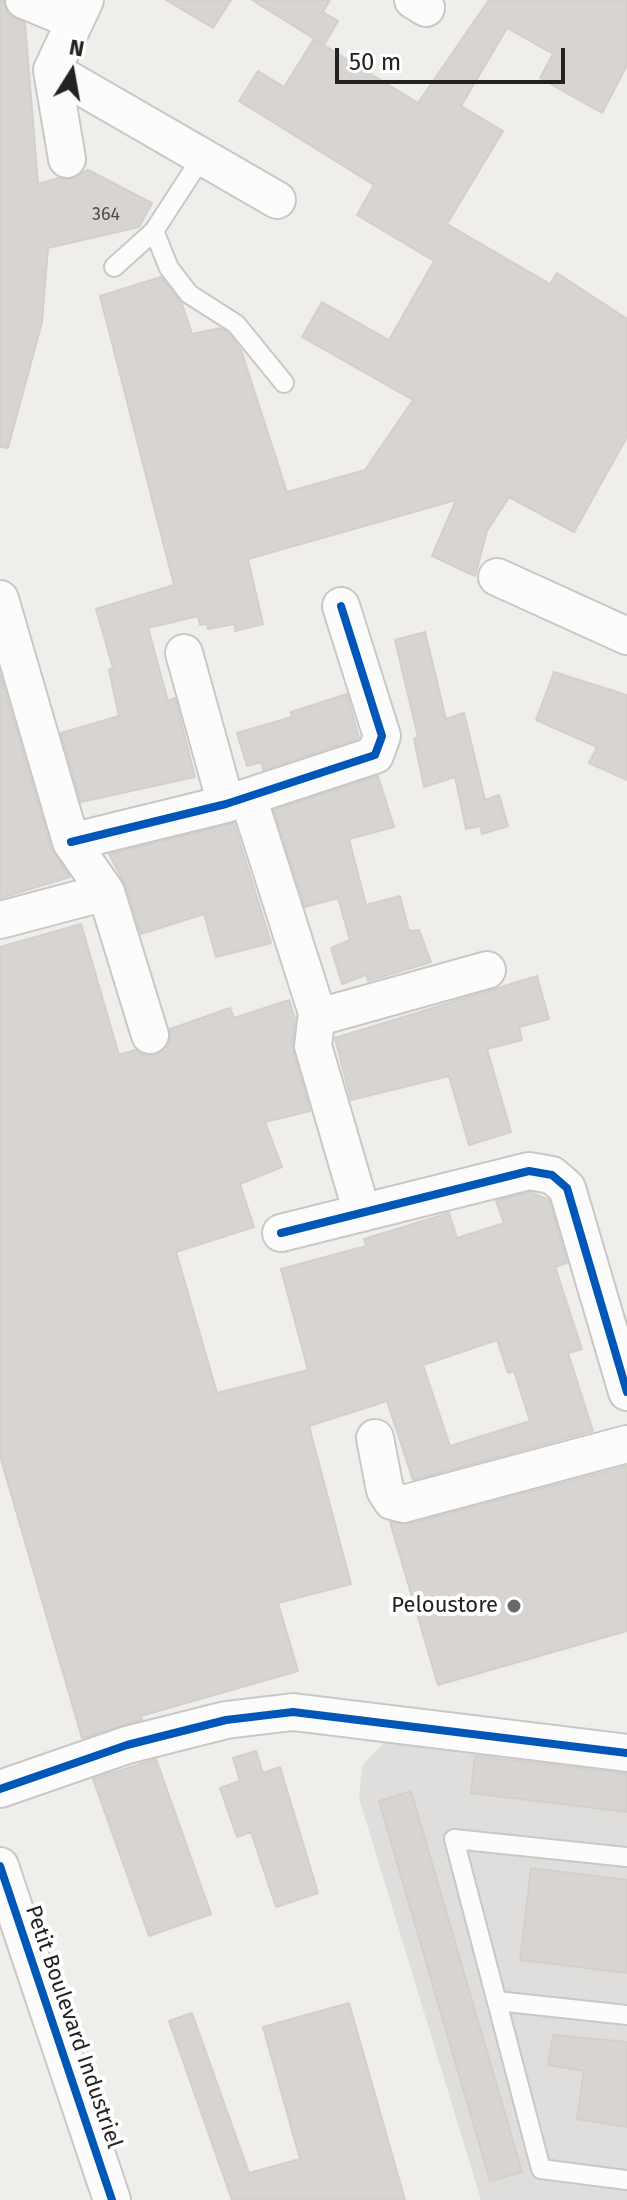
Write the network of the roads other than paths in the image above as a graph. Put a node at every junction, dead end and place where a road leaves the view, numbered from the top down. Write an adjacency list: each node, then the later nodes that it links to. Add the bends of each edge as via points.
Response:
1 (24, 0): 2 (street)
2 (80, 11): 3 (street)
3 (52, 70): 4 (street); 5 (street)
4 (202, 157): 6 (street); 7 (lane)
5 (67, 159)
6 (277, 200)
7 (154, 231): 8 (lane); 9 (lane, via 169,268 189,294 236,324)
8 (114, 267)
9 (284, 383)
10 (497, 577): 13 (street)
11 (0, 599): 16 (street)
12 (341, 606): 15 (street, via 382,736 380,747 375,755)
13 (627, 636)
14 (184, 653): 15 (street)
15 (237, 800): 16 (street); 20 (street)
16 (71, 842): 17 (street)
17 (106, 892): 18 (street); 21 (street)
18 (0, 920)
19 (487, 970): 20 (street, via 326,1015)
20 (317, 1013): 22 (street, via 313,1046)
21 (150, 1035)
22 (362, 1213): 23 (street); 24 (street, via 529,1171 552,1175 567,1188)
23 (281, 1233)
24 (627, 1392)
25 (375, 1438): 26 (street, via 385,1490 392,1501 403,1504)
26 (627, 1444)
27 (627, 1753): 28 (street, via 293,1712 226,1720 127,1745)
28 (0, 1789)
29 (627, 1857): 31 (lane, via 454,1839)
30 (0, 1866): 34 (street, Petit Boulevard Industriel)
31 (497, 2001): 32 (lane); 33 (lane, via 541,2169)
32 (627, 2015)
33 (627, 2180)
34 (112, 2200)

